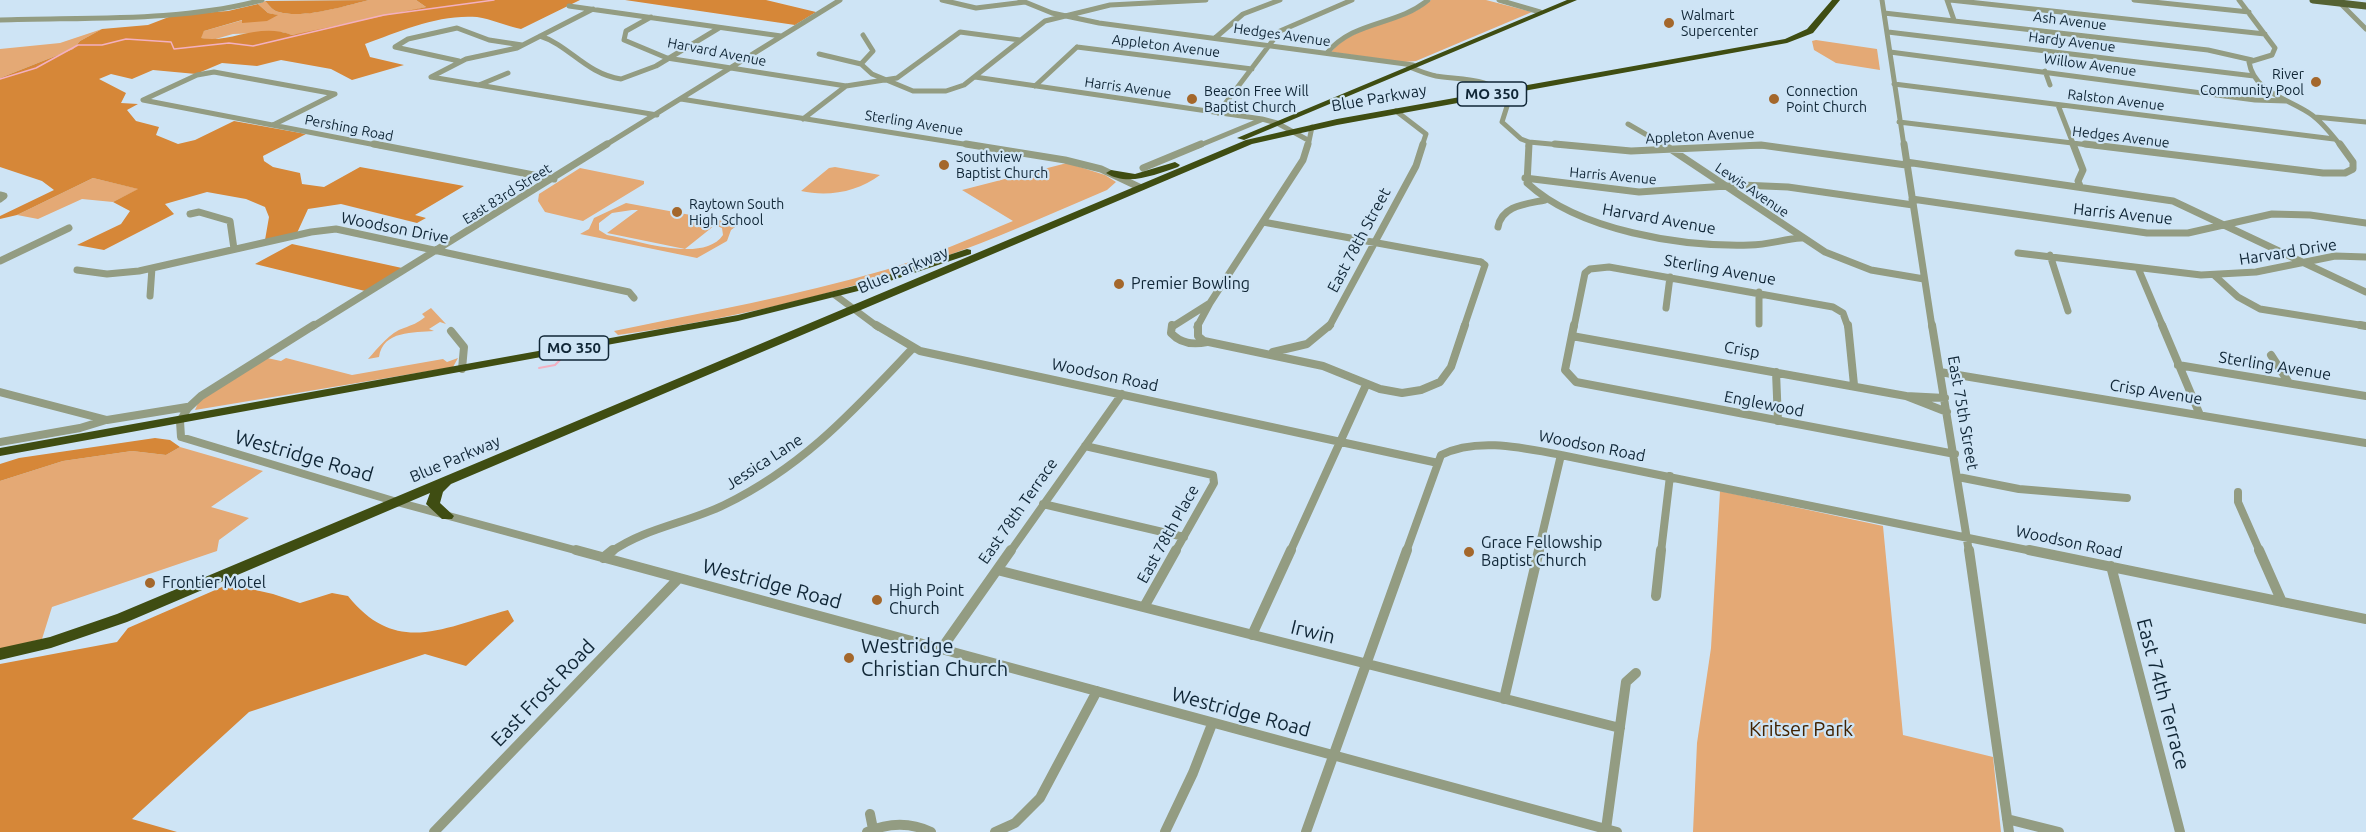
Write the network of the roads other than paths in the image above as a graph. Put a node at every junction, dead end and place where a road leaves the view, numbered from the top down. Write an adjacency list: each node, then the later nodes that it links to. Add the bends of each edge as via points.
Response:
1 (262, 0): 27 (street, via 188,13)
2 (840, 0): 37 (street, East 83rd Street)
3 (942, 0): 17 (street, via 976,9)
4 (1034, 0): 17 (street)
5 (1206, 0): 25 (street, via 1126,3)
6 (1280, 0): 38 (street, via 1243,14)
7 (1352, 0): 41 (street, via 1286,26)
8 (1428, 0): 43 (street, via 1413,10 1339,37)
9 (1499, 0): 22 (street)
10 (1573, 0): 22 (highway, Blue Parkway / MO 350)
11 (1836, 0): 62 (highway, Blue Parkway / MO 350, via 1810,32 1787,41)
12 (1882, 0): 24 (street, East 75th Street)
13 (1949, 0): 28 (street); 34 (street)
14 (2134, 0): 23 (street)
15 (2239, 0): 23 (street)
16 (2314, 0): 18 (main road)
17 (1023, 1): 25 (street, Hedges Avenue)
18 (2340, 3): 19 (main road); 31 (street)
19 (2366, 5)
20 (569, 6): 21 (street)
21 (593, 9): 26 (street); 36 (street)
22 (1540, 12): 49 (highway, Blue Parkway / MO 350)
23 (2248, 12): 34 (street)
24 (1884, 13): 28 (street, Ash Avenue); 33 (street, East 75th Street)
25 (1062, 15): 32 (street, Hedges Avenue); 39 (street, via 1038,25)
26 (651, 18): 30 (street); 45 (street, Harvard Avenue, via 626,31 623,38)
27 (0, 20)
28 (1954, 20): 46 (street, Ash Avenue, via 2208,50)
29 (1155, 24): 32 (street)
30 (719, 28): 37 (street); 45 (street)
31 (2366, 29)
32 (1148, 30): 38 (street, Hedges Avenue)
33 (1888, 32): 42 (street, East 75th Street); 54 (street, Hardy Avenue)
34 (2265, 34): 46 (street, via 2275,52)
35 (863, 35): 48 (street, via 873,51)
36 (540, 36): 40 (street); 45 (street, via 555,40 581,63 614,78 626,79 643,73)
37 (782, 36): 50 (street, East 83rd Street)
38 (1215, 39): 41 (street, Hedges Avenue)
39 (1020, 40): 55 (street); 56 (street, via 960,32 917,65)
40 (524, 45): 47 (street); 47 (street, via 489,40 457,28 395,47)
41 (1270, 46): 43 (street, Hedges Avenue); 51 (street)
42 (1890, 52): 52 (street, Willow Avenue); 57 (street, East 75th Street)
43 (1327, 53): 49 (street, Hedges Avenue)
44 (819, 54): 48 (street)
45 (667, 58): 50 (street, Harvard Avenue)
46 (2252, 60): 54 (street, via 2248,65)
47 (460, 62): 58 (street, via 431,77)
48 (861, 64): 56 (street)
49 (1411, 66): 62 (street, Hedges Avenue, via 1437,76 1483,83); 74 (highway, Blue Parkway / MO 350)
50 (729, 69): 60 (street, Harvard Avenue); 63 (street, East 83rd Street)
51 (1252, 69): 61 (street, Appleton Avenue, via 1077,47); 67 (street)
52 (2045, 71): 59 (street); 64 (street, Willow Avenue, via 2254,100)
53 (508, 73): 58 (street)
54 (2254, 76): 64 (street, via 2266,89)
55 (975, 77): 56 (street, via 946,91 921,92); 61 (street, Harris Avenue)
56 (886, 81): 60 (street)
57 (1894, 84): 65 (street, Ralston Avenue); 72 (street, East 75th Street)
58 (479, 85): 68 (street)
59 (2050, 85)
60 (846, 86): 70 (street)
61 (1035, 86): 67 (street, Harris Avenue)
62 (1503, 92): 66 (highway, Blue Parkway / MO 350); 81 (street, via 1509,99 1502,122)
63 (681, 99): 68 (street, East 83rd Street); 70 (street, Sterling Avenue)
64 (2286, 100): 69 (street)
65 (2058, 105): 80 (street, Ralston Avenue); 82 (street)
66 (1396, 111): 77 (highway, Blue Parkway / MO 350); 103 (street, East 78th Street, via 1423,130 1426,140)
67 (1218, 113): 71 (street, Harris Avenue)
68 (657, 115): 89 (street, East 83rd Street)
69 (2315, 117): 73 (street); 80 (street)
70 (803, 119): 87 (street, Sterling Avenue, via 1065,160)
71 (1262, 119): 74 (street, Harris Avenue); 86 (street)
72 (1899, 122): 82 (street, Hedges Avenue); 84 (street, East 75th Street)
73 (2366, 122)
74 (1276, 123): 78 (street); 85 (highway, Blue Parkway / MO 350)
75 (1628, 124): 83 (street, Lewis Avenue)
76 (273, 125): 76 (street, Pershing Road, via 335,94 220,72 208,73 144,99); 89 (street, Pershing Road)
77 (1312, 127): 78 (highway, Blue Parkway / MO 350); 79 (street)
78 (1290, 130): 79 (street); 90 (highway, Blue Parkway / MO 350)
79 (1306, 139): 97 (street, via 1306,156)
80 (2334, 139): 82 (street, Hedges Avenue, via 2355,166 2350,172)
81 (1529, 142): 83 (street, Appleton Avenue, via 1623,151); 88 (street)
82 (2073, 144): 92 (street, via 2083,170)
83 (1671, 149): 84 (street, Appleton Avenue, via 1761,145); 91 (street, Lewis Avenue)
84 (1906, 164): 92 (street, Appleton Avenue); 95 (street, East 75th Street)
85 (1176, 165): 87 (highway, via 1135,177); 90 (highway, Blue Parkway / MO 350)
86 (1143, 168)
87 (1111, 173): 90 (street, Sterling Avenue); 93 (highway, via 1120,182)
88 (1525, 178): 91 (street, Harris Avenue, via 1639,192); 94 (street, Harvard Avenue)
89 (554, 179): 105 (street, East 83rd Street)
90 (1136, 185): 93 (highway, Blue Parkway / MO 350); 124 (highway, Blue Parkway / MO 350)
91 (1726, 186): 95 (street, Harris Avenue, via 1788,187); 102 (street, Lewis Avenue)
92 (2080, 186): 99 (street, Appleton Avenue, via 2173,201)
93 (1115, 191): 119 (highway, Blue Parkway / MO 350, via 963,254)
94 (1545, 200): 100 (street, via 1508,211 1500,218); 102 (street, Harvard Avenue, via 1597,223 1679,238 1750,245)
95 (1912, 202): 99 (street, Harris Avenue, via 2147,233 2188,232); 116 (street, East 75th Street)
96 (190, 214): 104 (street, via 230,221)
97 (1263, 222): 103 (street); 122 (street)
98 (2366, 223): 99 (street, Harris Avenue, via 2287,214 2261,215)
99 (2225, 224): 110 (street, Appleton Avenue)
100 (1498, 227)
101 (69, 228): 109 (street)
102 (1801, 238): 116 (street, via 1852,264)
103 (1376, 242): 132 (street, East 78th Street, via 1329,327 1307,344); 139 (street, via 1483,259 1485,265 1451,367 1442,380 1412,392 1391,392)
104 (234, 249): 105 (street, Woodson Drive, via 336,229); 111 (street, Woodson Drive)
105 (439, 250): 121 (street, Woodson Drive, via 629,292); 146 (street, East 83rd Street)
106 (2018, 253): 107 (street)
107 (2050, 255): 112 (street); 125 (street)
108 (2366, 257): 110 (street, Harvard Drive)
109 (2, 259)
110 (2301, 261): 114 (street, Harvard Drive, via 2256,272); 118 (street, Appleton Avenue)
111 (152, 268): 113 (street, Woodson Drive, via 107,274); 120 (street)
112 (2139, 268): 114 (street); 134 (street)
113 (77, 270)
114 (2214, 275): 127 (street, via 2238,297 2260,309)
115 (1670, 277): 117 (street, Sterling Avenue); 123 (street); 129 (street, Sterling Avenue, via 1609,267 1596,267 1586,273)
116 (1924, 279): 137 (street, East 75th Street)
117 (1759, 292): 126 (street); 140 (street, Sterling Avenue, via 1820,302 1838,310 1848,322)
118 (2366, 292)
119 (835, 295): 124 (street, Woodson Road); 135 (highway, Blue Parkway / MO 350, via 738,318)
120 (150, 296)
121 (634, 298)
122 (1210, 303): 130 (street, via 1196,328 1198,336); 130 (street, via 1178,320 1171,329 1181,342)
123 (1666, 308)
124 (853, 309): 131 (street, Woodson Road); 162 (highway, Blue Parkway / MO 350)
125 (2068, 311)
126 (1759, 324)
127 (2366, 326)
128 (452, 331): 135 (street, via 465,349)
129 (1572, 336): 136 (street, Crisp); 151 (street, Englewood, via 1565,370 1569,378 1584,385)
130 (1207, 342): 132 (street)
131 (913, 348): 142 (street, Woodson Road); 170 (street, Jessica Lane, via 835,430 802,458 726,504 690,520 632,537)
132 (1264, 353): 139 (street, via 1323,366)
133 (2271, 355): 138 (street)
134 (2178, 365): 138 (street, Sterling Avenue); 148 (street)
135 (462, 369): 149 (highway, Blue Parkway / MO 350)
136 (1776, 372): 140 (street, Crisp); 151 (street)
137 (1940, 372): 145 (street, East 75th Street); 148 (street, Crisp Avenue)
138 (2289, 383): 144 (street, Sterling Avenue)
139 (1366, 385): 152 (street)
140 (1854, 385): 143 (street, Crisp)
141 (0, 392): 150 (street)
142 (1122, 394): 152 (street, Woodson Road); 155 (street, East 78th Terrace)
143 (1906, 396): 145 (street, Crisp); 147 (street, Crisp)
144 (2366, 396)
145 (1945, 398): 147 (street, East 75th Street)
146 (187, 407): 149 (street); 150 (street)
147 (1947, 412): 157 (street, East 75th Street)
148 (2200, 415): 154 (street, Crisp Avenue)
149 (181, 419): 156 (highway, Blue Parkway / MO 350); 165 (street, Westridge Road, via 179,432 186,441)
150 (107, 420): 153 (street)
151 (1778, 422): 157 (street, Englewood)
152 (1340, 440): 159 (street, Woodson Road); 178 (street)
153 (0, 442)
154 (2366, 443)
155 (1085, 446): 166 (street, East 78th Terrace); 168 (street, East 78th Place, via 1214,475 1214,483)
156 (0, 452)
157 (1954, 454): 161 (street, East 75th Street)
158 (1561, 455): 159 (street, Woodson Road, via 1518,447 1462,447 1444,452); 160 (street, Woodson Road); 184 (street)
159 (1438, 463): 181 (street)
160 (1670, 476): 169 (street, Woodson Road); 174 (street)
161 (1958, 477): 164 (street, via 2019,489); 169 (street, East 75th Street)
162 (451, 479): 165 (highway, Blue Parkway / MO 350); 167 (highway, via 437,490 433,500)
163 (2238, 492): 175 (street, via 2238,502)
164 (2127, 498)
165 (397, 502): 167 (street, Westridge Road); 180 (highway, Blue Parkway / MO 350, via 122,618)
166 (1043, 504): 168 (street); 172 (street, East 78th Terrace)
167 (447, 516): 170 (street, Westridge Road)
168 (1184, 537): 176 (street, East 78th Place)
169 (1968, 537): 171 (street, Woodson Road); 189 (street, East 75th Street)
170 (603, 558): 173 (street, Westridge Road)
171 (2110, 566): 175 (street, Woodson Road); 199 (street, East 74th Terrace)
172 (997, 570): 176 (street, Irwin); 179 (street, East 78th Terrace)
173 (679, 578): 179 (street, Westridge Road); 192 (street, East Frost Road)
174 (1656, 596)
175 (2282, 603): 177 (street, Woodson Road)
176 (1144, 607): 178 (street, Irwin)
177 (2366, 619)
178 (1252, 635): 181 (street, Irwin)
179 (942, 648): 183 (street, Westridge Road)
180 (0, 654)
181 (1365, 664): 184 (street, Irwin); 187 (street)
182 (1636, 673): 186 (street, via 1626,682)
183 (1097, 691): 185 (street, Westridge Road); 194 (street, via 1040,798 1021,818)
184 (1504, 699): 186 (street, Irwin)
185 (1212, 724): 187 (street, Westridge Road); 195 (street)
186 (1620, 728): 191 (street)
187 (1332, 756): 191 (street, Westridge Road); 196 (street)
188 (870, 814): 190 (street)
189 (2007, 819): 197 (street, East 75th Street); 198 (street)
190 (870, 830): 193 (street, via 909,825)
191 (1612, 830)
192 (434, 832)
193 (931, 832)
194 (995, 832)
195 (1165, 832)
196 (1306, 832)
197 (2009, 832)
198 (2059, 832)
199 (2180, 832)

